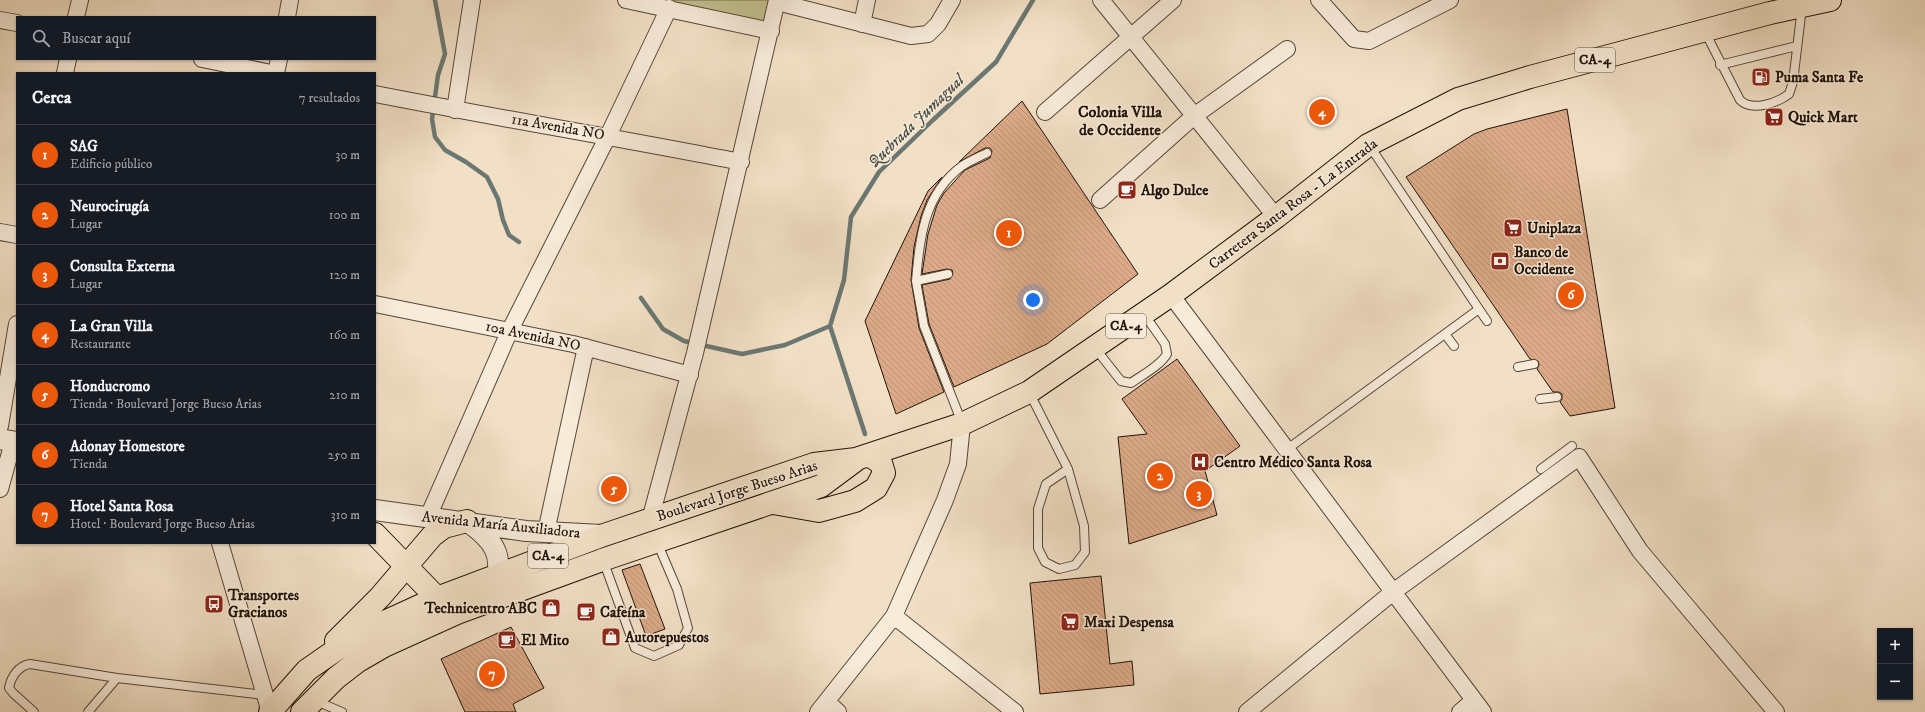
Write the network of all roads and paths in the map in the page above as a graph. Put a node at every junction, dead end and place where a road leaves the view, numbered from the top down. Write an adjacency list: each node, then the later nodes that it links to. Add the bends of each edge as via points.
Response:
1 (80, 0): 16 (street)
2 (290, 0): 17 (street)
3 (472, 0): 34 (street)
4 (626, 0): 15 (street)
5 (867, 0): 20 (street)
6 (952, 0): 20 (street, via 938,24 928,34 911,36)
7 (1101, 0): 23 (street)
8 (1173, 0): 23 (street)
9 (1319, 0): 10 (street, via 1354,39 1369,41)
10 (1450, 0)
11 (1830, 0): 13 (main road, Carretera Santa Rosa - La Entrada / CA-4)
12 (777, 1): 20 (street); 21 (street)
13 (1802, 6): 14 (main road, Carretera Santa Rosa - La Entrada / CA-4); 24 (lane)
14 (1769, 7): 22 (main road, Carretera Santa Rosa - La Entrada / CA-4)
15 (669, 8): 21 (street); 37 (street)
16 (76, 16)
17 (287, 16)
18 (0, 20): 19 (street)
19 (16, 23)
20 (862, 24)
21 (771, 31): 40 (street)
22 (1704, 31): 29 (lane); 38 (main road, Carretera Santa Rosa - La Entrada / CA-4, via 1530,77 1458,99)
23 (1130, 36): 35 (street); 36 (street)
24 (1797, 46): 29 (lane); 29 (lane, via 1789,94 1781,100 1752,106 1744,104)
25 (1286, 49): 36 (street)
26 (68, 60): 30 (street)
27 (207, 60): 31 (street)
28 (279, 60): 32 (street)
29 (1720, 65)
30 (65, 72)
31 (266, 72)
32 (276, 72)
33 (376, 94): 34 (street, 11a Avenida NO)
34 (449, 109): 37 (street, 11a Avenida NO)
35 (1045, 112)
36 (1194, 116): 41 (street); 42 (street)
37 (608, 136): 40 (street, 11a Avenida NO); 53 (street)
38 (1368, 145): 42 (main road, Carretera Santa Rosa - La Entrada / CA-4); 49 (lane)
39 (987, 152): 46 (lane, via 962,166 936,192 927,212)
40 (740, 162): 60 (street)
41 (1100, 200)
42 (1276, 217): 47 (main road, Carretera Santa Rosa - La Entrada / CA-4)
43 (0, 232): 44 (street)
44 (16, 235)
45 (948, 274): 46 (lane)
46 (916, 281): 64 (lane, via 924,326)
47 (1171, 295): 50 (main road, Carretera Santa Rosa - La Entrada / CA-4); 68 (street)
48 (376, 304): 53 (street, 10a Avenida NO)
49 (1479, 309): 51 (lane); 54 (lane)
50 (1144, 314): 57 (main road, Carretera Santa Rosa - La Entrada / CA-4); 57 (lane, via 1165,344 1167,354 1164,359 1131,383 1121,381)
51 (1487, 321)
52 (16, 330): 65 (street)
53 (510, 330): 56 (street, 10a Avenida NO); 75 (street)
54 (1445, 334): 55 (lane); 68 (lane)
55 (1454, 346)
56 (586, 347): 60 (street, 10a Avenida NO); 78 (street)
57 (1094, 347): 61 (main road, Carretera Santa Rosa - La Entrada / CA-4)
58 (1534, 364): 59 (lane)
59 (1518, 367)
60 (690, 375): 76 (street)
61 (1029, 392): 64 (main road, Carretera Santa Rosa - La Entrada / CA-4); 70 (lane)
62 (1557, 397): 63 (lane)
63 (1540, 399)
64 (962, 424): 69 (main road, Carretera Santa Rosa - La Entrada / CA-4); 92 (street, via 958,464)
65 (0, 426)
66 (10, 441): 72 (street)
67 (1572, 446): 71 (lane)
68 (1286, 450): 87 (street)
69 (863, 458): 73 (main road, Boulevard Jorge Bueso Arias / CA-4, via 821,486); 73 (main road, via 881,463 884,474 876,488 855,501 819,511); 76 (main road, Boulevard Jorge Bueso Arias / CA-4, via 814,464)
70 (1068, 469): 70 (lane, via 1084,526 1085,552 1075,565 1059,569 1045,562 1038,548 1038,509 1046,484)
71 (1541, 469)
72 (0, 489)
73 (772, 502): 82 (main road, Boulevard Jorge Bueso Arias / CA-4)
74 (376, 510): 75 (street, Avenida María Auxiliadora)
75 (428, 517): 77 (street, Avenida María Auxiliadora)
76 (650, 520): 79 (main road, Boulevard Jorge Bueso Arias / CA-4)
77 (466, 521): 78 (street, Avenida María Auxiliadora); 85 (main road, via 444,528 432,536); 86 (street, via 490,540 498,558)
78 (546, 532): 79 (street, Avenida María Auxiliadora)
79 (604, 535): 86 (main road, Boulevard Jorge Bueso Arias / CA-4)
80 (376, 536): 85 (main road)
81 (376, 537): 88 (main road, via 382,549 386,569)
82 (657, 541): 84 (main road, Boulevard Jorge Bueso Arias / CA-4); 84 (lane, via 677,589 688,628 679,645 654,656 635,648)
83 (220, 544): 95 (street)
84 (602, 560): 90 (main road, Boulevard Jorge Bueso Arias / CA-4)
85 (406, 567): 88 (main road); 89 (main road)
86 (499, 575): 89 (main road, Boulevard Jorge Bueso Arias / CA-4); 90 (street, via 493,590)
87 (1393, 592): 97 (street); 103 (street); 105 (street, via 1579,457 1640,551)
88 (380, 597): 93 (main road)
89 (437, 598): 91 (main road); 93 (main road, Boulevard Jorge Bueso Arias / CA-4, via 346,643)
90 (482, 603): 91 (main road, Boulevard Jorge Bueso Arias / CA-4)
91 (457, 613): 96 (main road, Boulevard Jorge Bueso Arias / CA-4, via 384,646 358,661 336,678)
92 (894, 616): 98 (street); 102 (street)
93 (307, 670): 95 (main road, Boulevard Jorge Bueso Arias / CA-4)
94 (117, 678): 95 (lane); 99 (lane, via 25,665 10,680 9,688); 100 (lane)
95 (268, 706)
96 (308, 706): 101 (lane)
97 (1478, 706): 104 (street)
98 (828, 709)
99 (34, 712)
100 (88, 712)
101 (342, 712)
102 (1015, 712)
103 (1247, 712)
104 (1460, 712)
105 (1776, 712)

